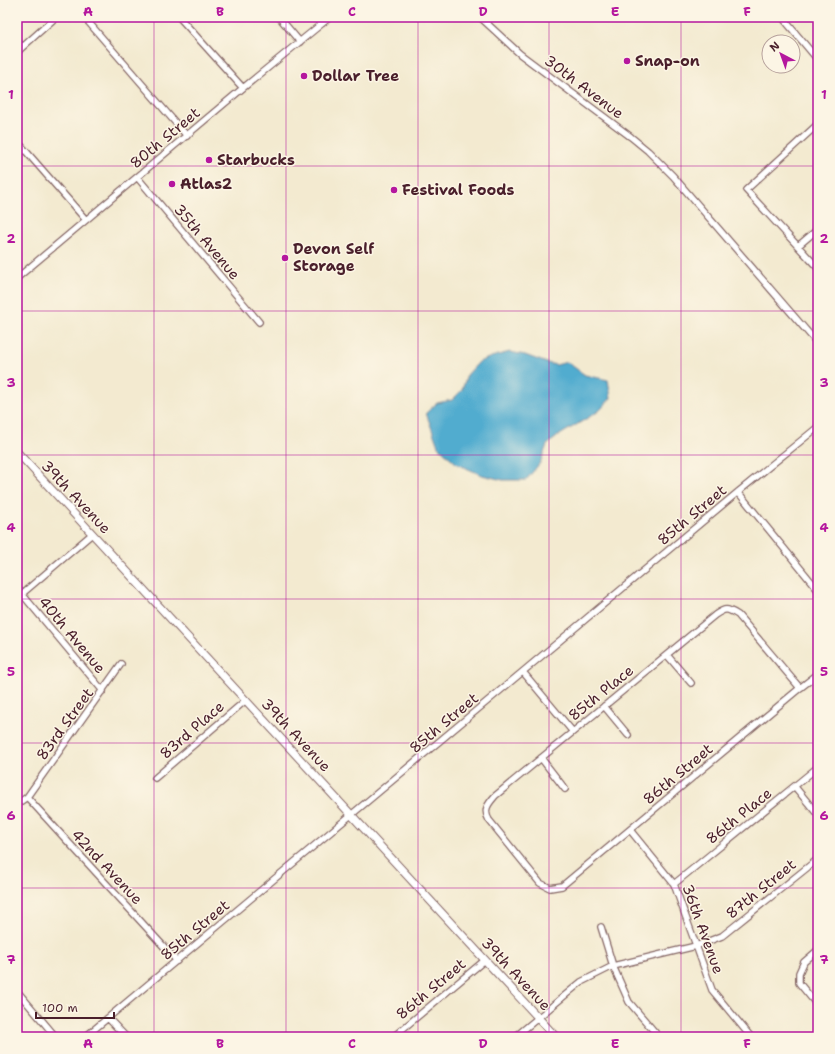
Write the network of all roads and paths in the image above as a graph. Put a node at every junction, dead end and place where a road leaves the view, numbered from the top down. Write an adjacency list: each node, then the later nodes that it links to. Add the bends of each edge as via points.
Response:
1 (56, 17): 10 (street)
2 (84, 17): 15 (street)
3 (179, 17): 13 (street)
4 (279, 17): 9 (street)
5 (330, 17): 9 (street, 80th Street)
6 (480, 17): 24 (street, 30th Avenue, via 520,54 650,153 673,176)
7 (782, 17): 12 (street)
8 (17, 41): 10 (street)
9 (300, 42): 13 (street, 80th Street)
10 (22, 47): 11 (street)
11 (17, 52)
12 (818, 60)
13 (243, 88): 15 (street, 80th Street)
14 (818, 124): 20 (street, via 746,190)
15 (187, 136): 17 (street, 80th Street)
16 (17, 142): 18 (street)
17 (137, 177): 18 (street, 80th Street); 23 (street, 35th Avenue)
18 (86, 220): 22 (street, 80th Street)
19 (818, 229): 20 (street)
20 (798, 246): 21 (street)
21 (818, 268)
22 (17, 278)
23 (259, 322)
24 (818, 344)
25 (818, 427): 27 (street, 85th Street)
26 (17, 452): 28 (main road, 39th Avenue)
27 (738, 492): 29 (street); 33 (street, 85th Street)
28 (92, 534): 30 (street); 38 (main road, 39th Avenue)
29 (818, 590)
30 (19, 596): 37 (street, 40th Avenue)
31 (667, 655): 35 (street); 36 (street, 85th Place, via 723,610 730,610 738,615); 39 (street, 85th Place)
32 (122, 664): 37 (street, 83rd Street)
33 (523, 672): 40 (street); 49 (street, 85th Street)
34 (818, 674): 36 (street, 86th Street)
35 (691, 683)
36 (800, 688): 51 (street, 86th Street)
37 (103, 691): 47 (street, 83rd Street)
38 (246, 700): 44 (street, 83rd Place); 49 (main road, 39th Avenue)
39 (604, 706): 40 (street, 85th Place); 41 (street)
40 (573, 732): 42 (street, 85th Place)
41 (628, 735)
42 (541, 758): 46 (street); 54 (street, 85th Place, via 489,802 486,815 540,883)
43 (818, 767): 45 (street, 86th Place)
44 (155, 778)
45 (795, 787): 50 (street); 53 (street, 86th Place)
46 (565, 789)
47 (27, 797): 48 (street); 59 (street, 42nd Avenue)
48 (17, 804)
49 (352, 815): 58 (main road, 39th Avenue); 59 (street, 85th Street)
50 (818, 815)
51 (630, 830): 53 (street, 36th Avenue); 54 (street, 86th Street, via 562,886)
52 (818, 859): 56 (street, 87th Street, via 722,936)
53 (674, 884): 56 (street, 36th Avenue)
54 (550, 888)
55 (601, 927): 60 (street)
56 (696, 946): 60 (street, 87th Street); 72 (street, 36th Avenue, via 712,990)
57 (818, 950): 62 (street, via 804,962 799,973 800,983)
58 (485, 960): 63 (main road, 39th Avenue); 68 (street, 86th Street)
59 (177, 961): 64 (street, 85th Street)
60 (613, 966): 63 (street, 87th Street, via 581,982); 71 (street, via 630,1002)
61 (17, 991): 65 (street)
62 (818, 1006)
63 (538, 1017): 69 (street); 70 (main road, 39th Avenue)
64 (108, 1018): 66 (street, 85th Street); 67 (street)
65 (56, 1037)
66 (85, 1037)
67 (126, 1037)
68 (393, 1037)
69 (515, 1037)
70 (556, 1037)
71 (659, 1037)
72 (751, 1037)

